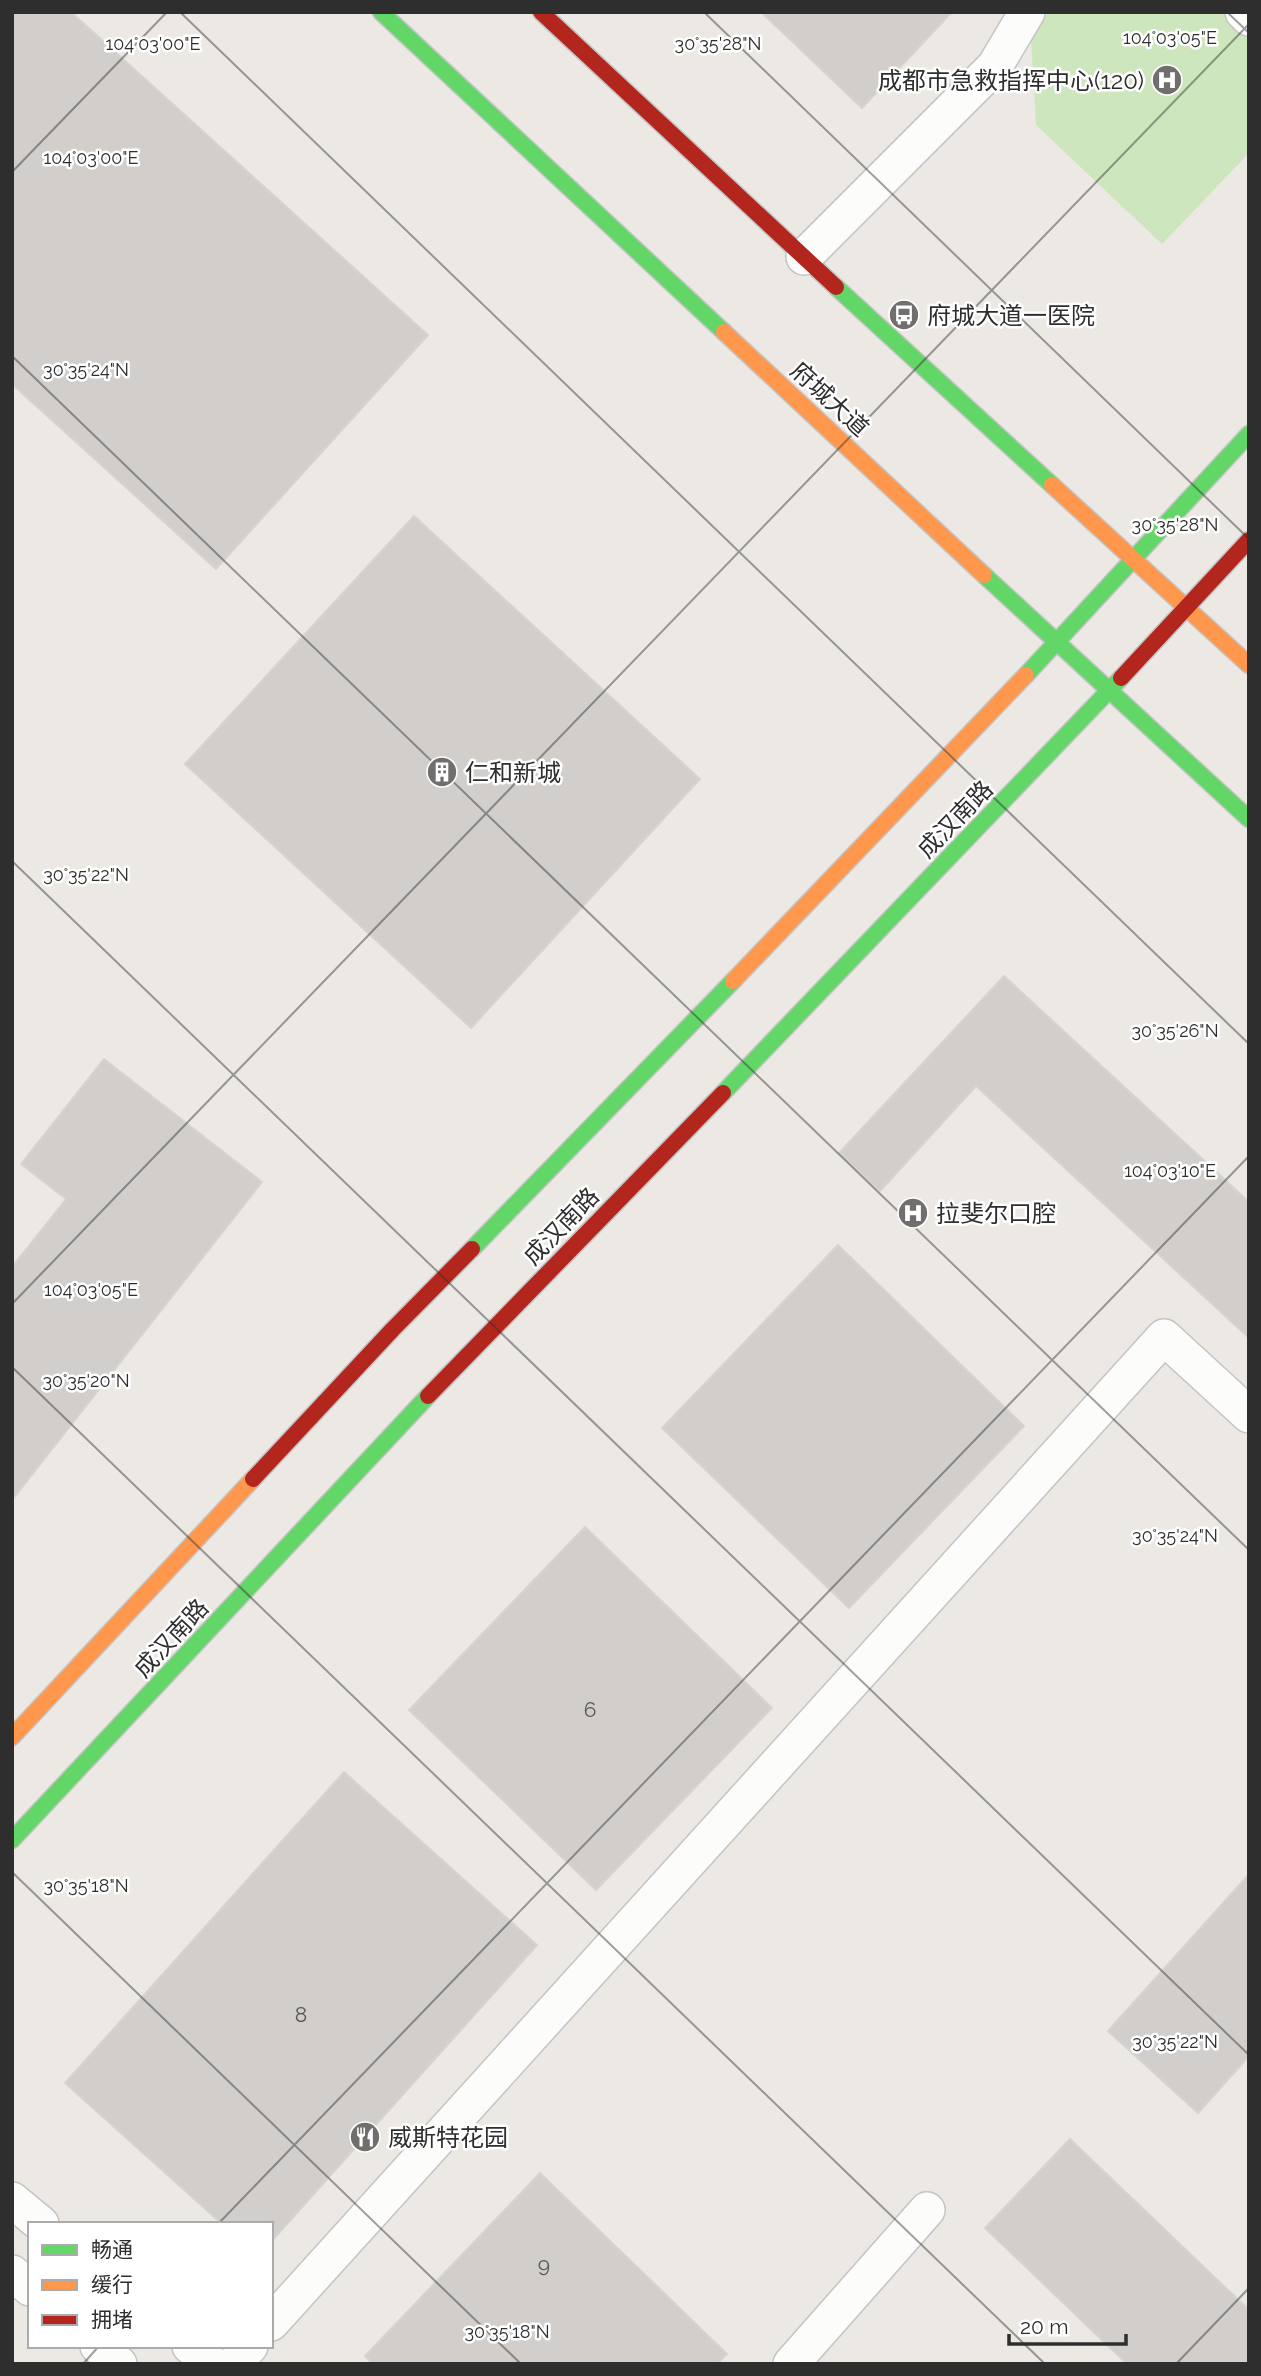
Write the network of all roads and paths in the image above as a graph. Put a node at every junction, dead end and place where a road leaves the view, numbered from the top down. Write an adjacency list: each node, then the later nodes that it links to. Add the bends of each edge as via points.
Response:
1 (381, 12): 11 (main road, 府城大道)
2 (541, 12): 6 (main road)
3 (1027, 12): 6 (street, via 995,66)
4 (1243, 12): 5 (street)
5 (1249, 18)
6 (804, 257): 9 (main road)
7 (1249, 434): 9 (main road, 成汉南路)
8 (1249, 540): 10 (main road, 成汉南路)
9 (1132, 559): 10 (main road); 11 (main road, 成汉南路)
10 (1186, 608): 12 (main road); 13 (main road, 成汉南路)
11 (1057, 642): 13 (main road, 府城大道); 16 (main road, 成汉南路, via 393,1329)
12 (1249, 665)
13 (1108, 691): 14 (main road, 府城大道); 17 (main road, 成汉南路, via 444,1379)
14 (1249, 819)
15 (1249, 1415): 23 (street, via 1164,1337)
16 (12, 1737)
17 (12, 1840)
18 (12, 2200): 20 (street)
19 (927, 2210): 30 (street)
20 (39, 2222)
21 (12, 2273): 22 (street)
22 (28, 2286)
23 (273, 2321)
24 (100, 2348): 27 (street)
25 (192, 2348): 28 (street)
26 (248, 2348): 29 (street)
27 (119, 2364)
28 (212, 2364)
29 (234, 2364)
30 (791, 2364)

